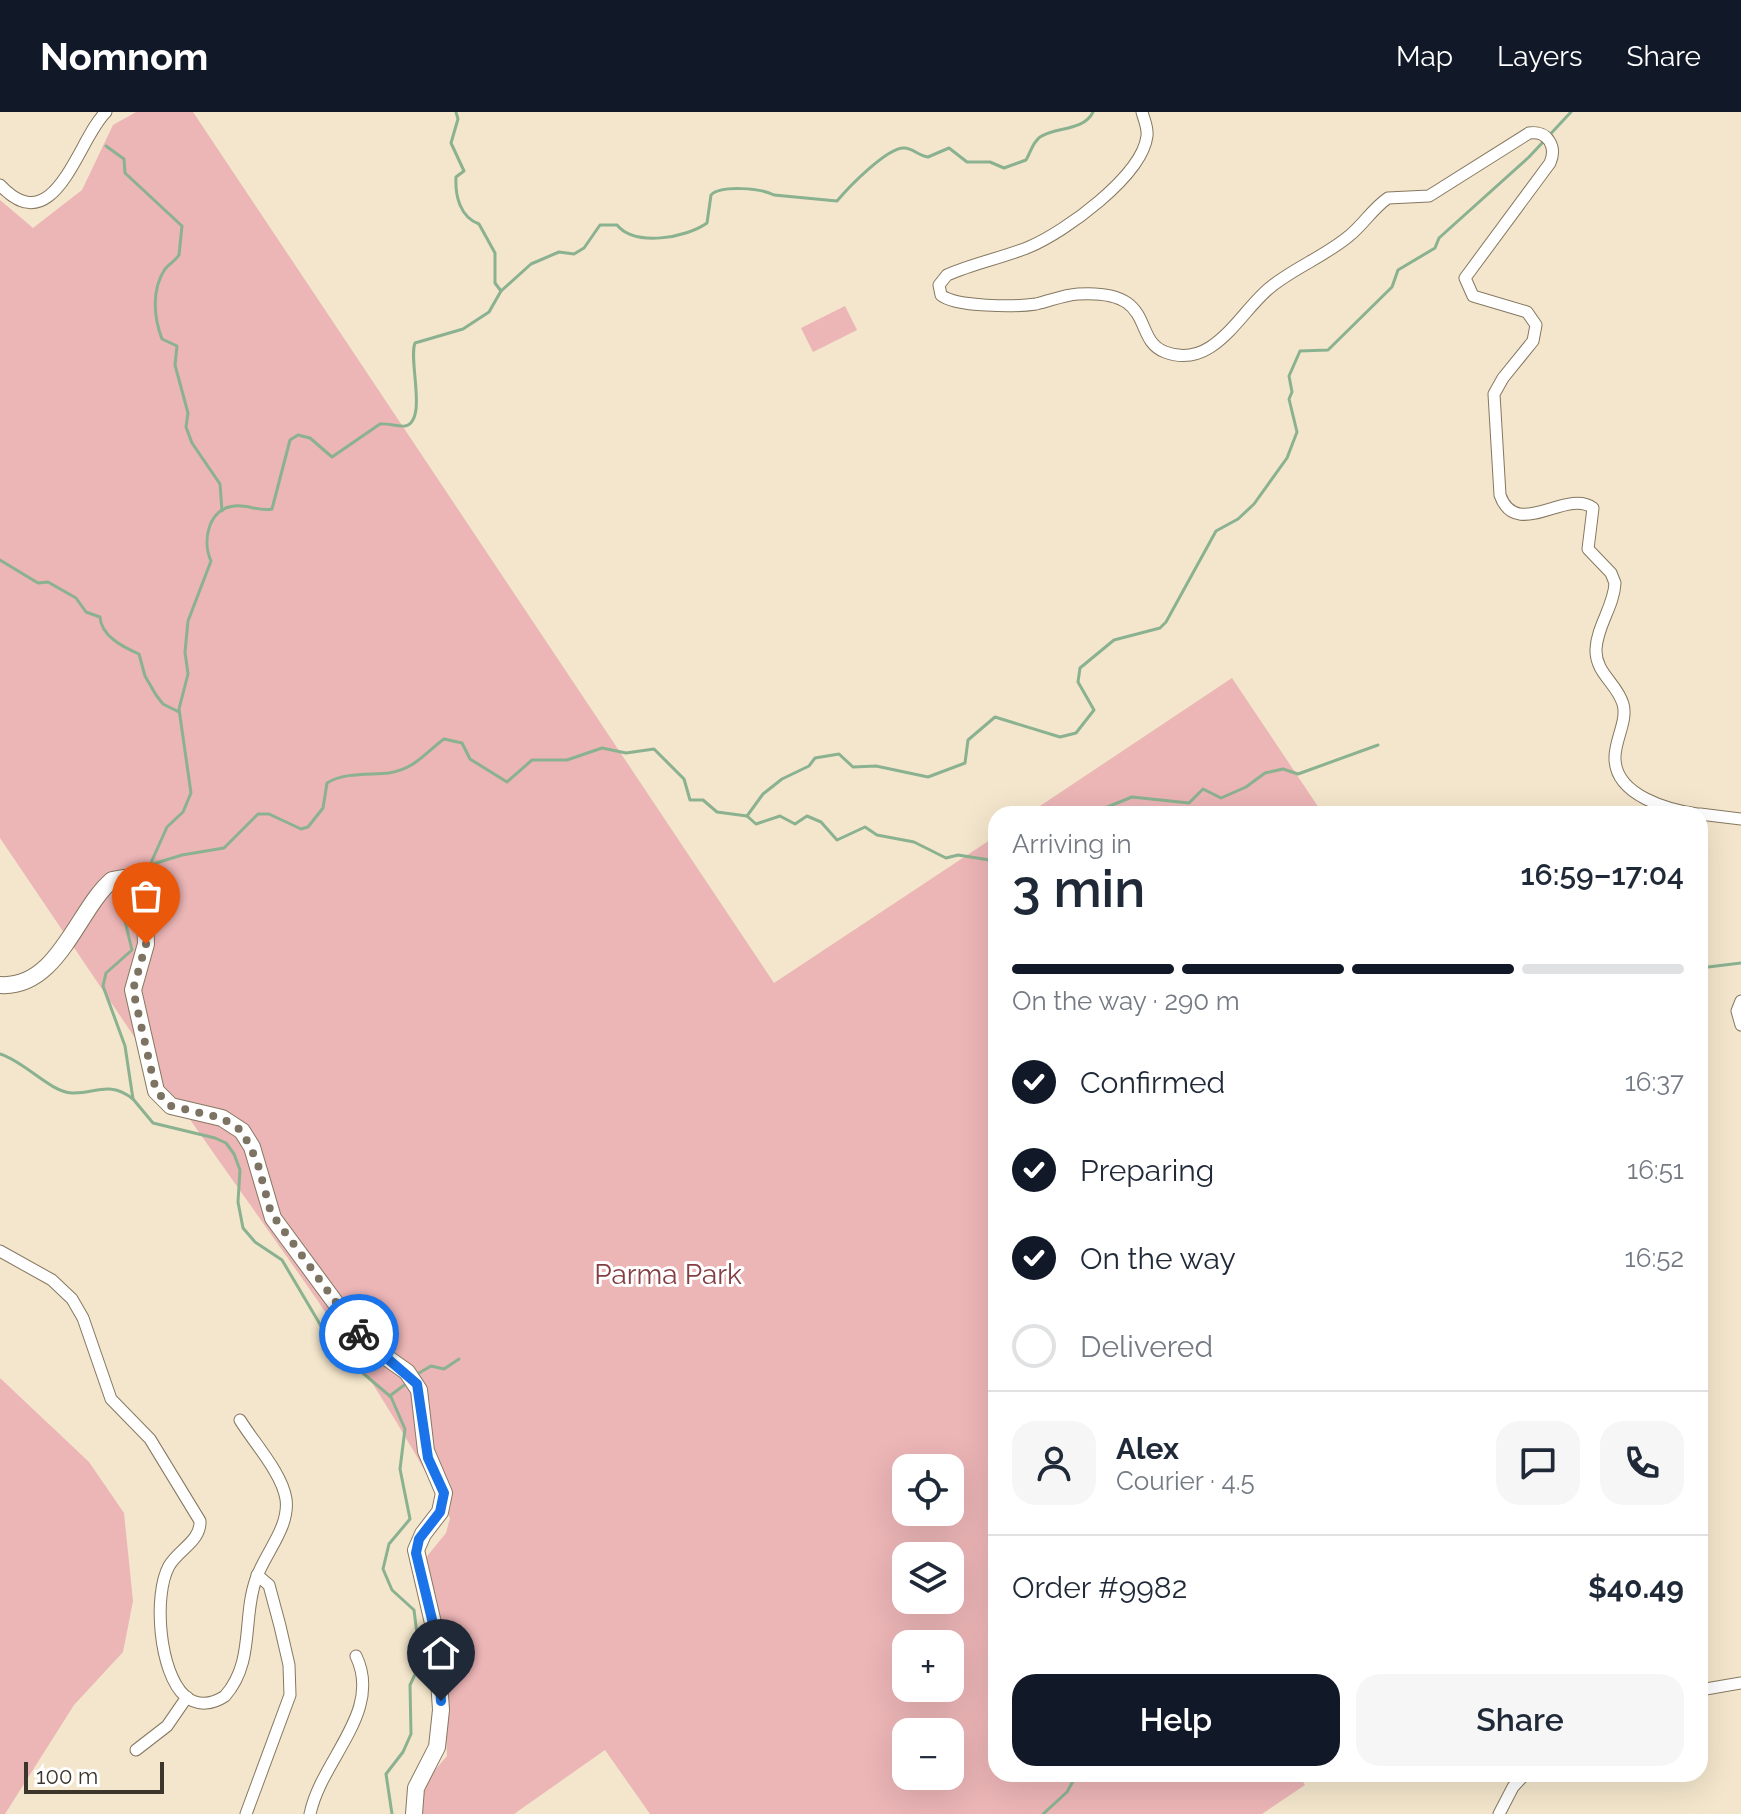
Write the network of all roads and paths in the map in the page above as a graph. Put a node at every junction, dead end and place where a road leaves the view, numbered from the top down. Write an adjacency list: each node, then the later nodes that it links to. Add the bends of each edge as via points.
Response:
1 (106, 112): 3 (street, via 67,177 48,196 20,200)
2 (1142, 112): 4 (street, via 1146,141 1112,190 1038,243 947,275 939,285 941,295 954,302 1027,304 1075,294 1108,296 1135,308 1158,348 1189,353 1225,337 1261,295 1348,237 1388,198 1425,198 1529,133 1547,137 1550,163 1465,278 1473,296 1527,312 1536,325 1531,345 1494,394 1500,495 1507,508 1523,515 1573,504 1593,508 1588,549 1615,583 1596,650 1601,671 1624,709 1615,764 1624,779)
3 (0, 185)
4 (1662, 806)
5 (1708, 815): 6 (street)
6 (1741, 819)
7 (0, 985): 21 (main road, via 26,981 48,963 112,880 133,883 143,903 147,933 133,990 156,1091 171,1106 222,1118 242,1131 257,1161 273,1218 359,1334 417,1384 428,1458 444,1493 440,1512 416,1550 438,1650 441,1715 436,1750 416,1788)
8 (1741, 1001): 9 (street)
9 (1741, 1025)
10 (0, 1251): 16 (street, via 52,1280 72,1299 111,1399 150,1439 200,1521 197,1536 165,1576 160,1617 164,1651)
11 (240, 1420): 12 (street, via 282,1486 287,1504 284,1522)
12 (257, 1575): 16 (street, via 244,1659 232,1689 212,1703); 19 (street, via 269,1585 289,1665 290,1695)
13 (356, 1656): 20 (street, via 365,1685 361,1707 319,1783)
14 (1741, 1683): 15 (street)
15 (1708, 1689)
16 (187, 1697): 17 (street, via 167,1726)
17 (136, 1750)
18 (1518, 1782): 22 (street)
19 (246, 1814)
20 (310, 1814)
21 (414, 1814)
22 (1499, 1814)

